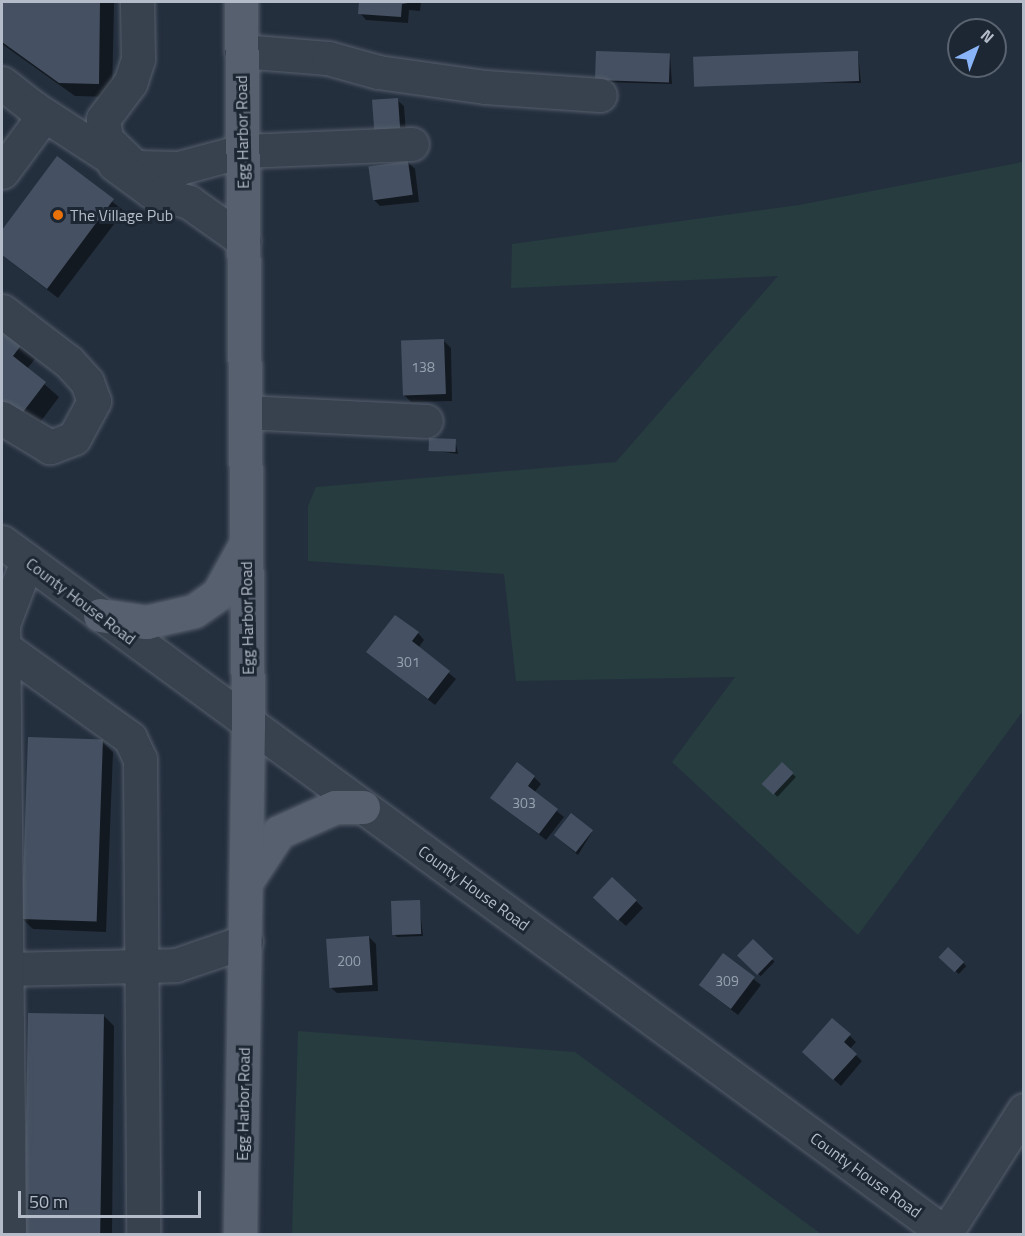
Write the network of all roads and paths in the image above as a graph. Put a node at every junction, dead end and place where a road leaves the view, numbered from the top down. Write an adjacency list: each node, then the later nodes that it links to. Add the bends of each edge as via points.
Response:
1 (137, 2): 9 (street, via 138,59 130,84 103,119 106,139)
2 (241, 2): 3 (main road, Egg Harbor Road)
3 (241, 51): 5 (street, via 328,58 378,72 485,87); 8 (main road, Egg Harbor Road)
4 (2, 83): 6 (street)
5 (600, 95)
6 (34, 108): 9 (street); 10 (street, via 39,122)
7 (412, 144): 8 (street)
8 (242, 151): 9 (street, via 178,168); 11 (main road, Egg Harbor Road)
9 (124, 165): 11 (street, via 151,191 189,202)
10 (2, 172)
11 (244, 241): 13 (main road, Egg Harbor Road)
12 (2, 311): 14 (street, via 69,362 87,382 94,401 74,438 51,447)
13 (245, 412): 15 (street); 16 (main road, Egg Harbor Road)
14 (2, 418)
15 (426, 421)
16 (247, 541): 19 (main road, via 218,594 194,611 146,622); 21 (main road, Egg Harbor Road)
17 (2, 542): 18 (street, County House Road)
18 (27, 561): 19 (street, County House Road); 20 (street, via 3,624)
19 (100, 615): 21 (street, County House Road)
20 (2, 646): 25 (street, via 137,748); 26 (street)
21 (249, 725): 22 (street, County House Road); 23 (main road, Egg Harbor Road)
22 (363, 807): 23 (main road, via 317,812 279,832); 31 (street, County House Road)
23 (248, 879): 24 (main road, Egg Harbor Road)
24 (246, 941): 25 (street, via 201,959); 30 (main road, Egg Harbor Road)
25 (142, 967): 26 (street); 29 (street)
26 (6, 969): 28 (street)
27 (1023, 1110): 31 (street)
28 (9, 1234)
29 (143, 1234)
30 (240, 1234)
31 (945, 1234)

